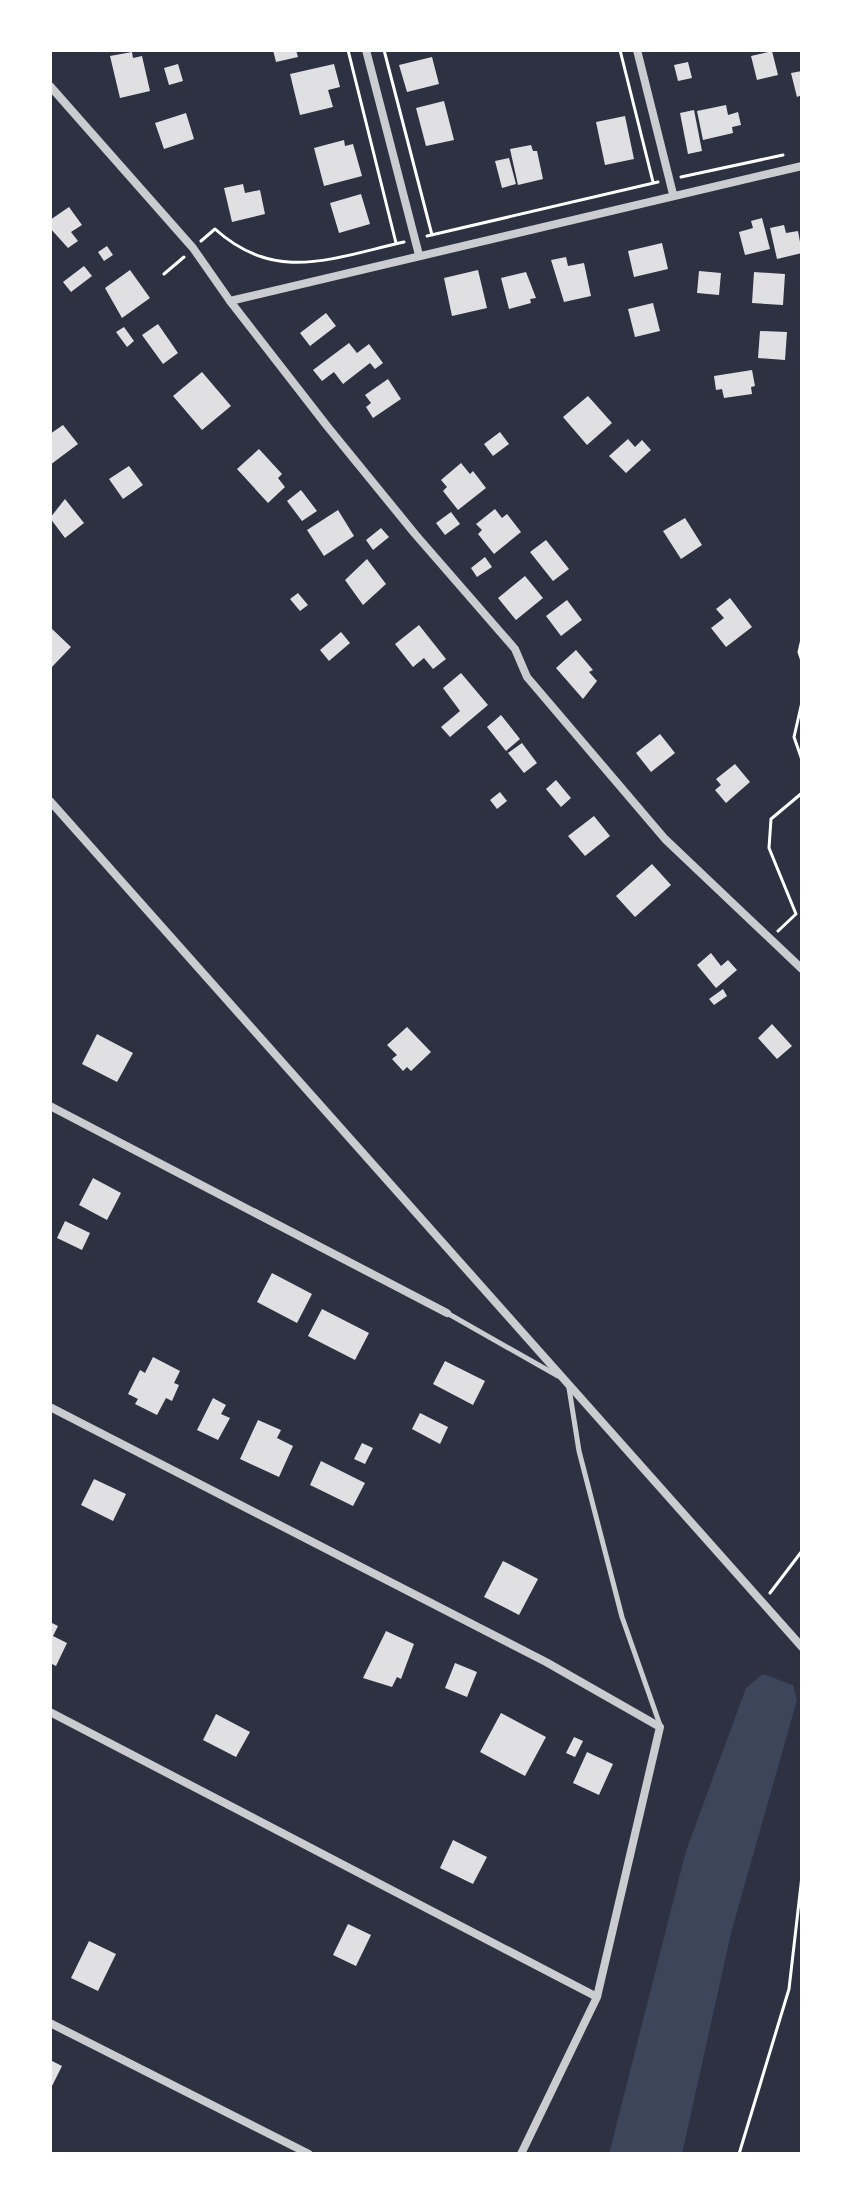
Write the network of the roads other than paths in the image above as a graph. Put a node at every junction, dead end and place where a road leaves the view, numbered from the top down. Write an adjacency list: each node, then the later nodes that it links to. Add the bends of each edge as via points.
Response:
1 (366, 50): 6 (street)
2 (637, 50): 5 (street)
3 (50, 86): 7 (street, via 193,248)
4 (802, 166): 5 (street)
5 (673, 194): 6 (street)
6 (419, 255): 7 (street)
7 (230, 301): 9 (street, via 415,534 515,649 527,677 665,839)
8 (50, 801): 12 (street)
9 (802, 969)
10 (50, 1106): 11 (street)
11 (447, 1313): 12 (lane)
12 (568, 1382): 14 (street); 16 (lane, via 579,1451 622,1617)
13 (50, 1407): 16 (street, via 546,1662)
14 (802, 1647)
15 (50, 1712): 17 (street)
16 (660, 1727): 17 (street)
17 (597, 1997): 20 (street)
18 (50, 2023): 19 (street)
19 (309, 2154)
20 (521, 2154)

